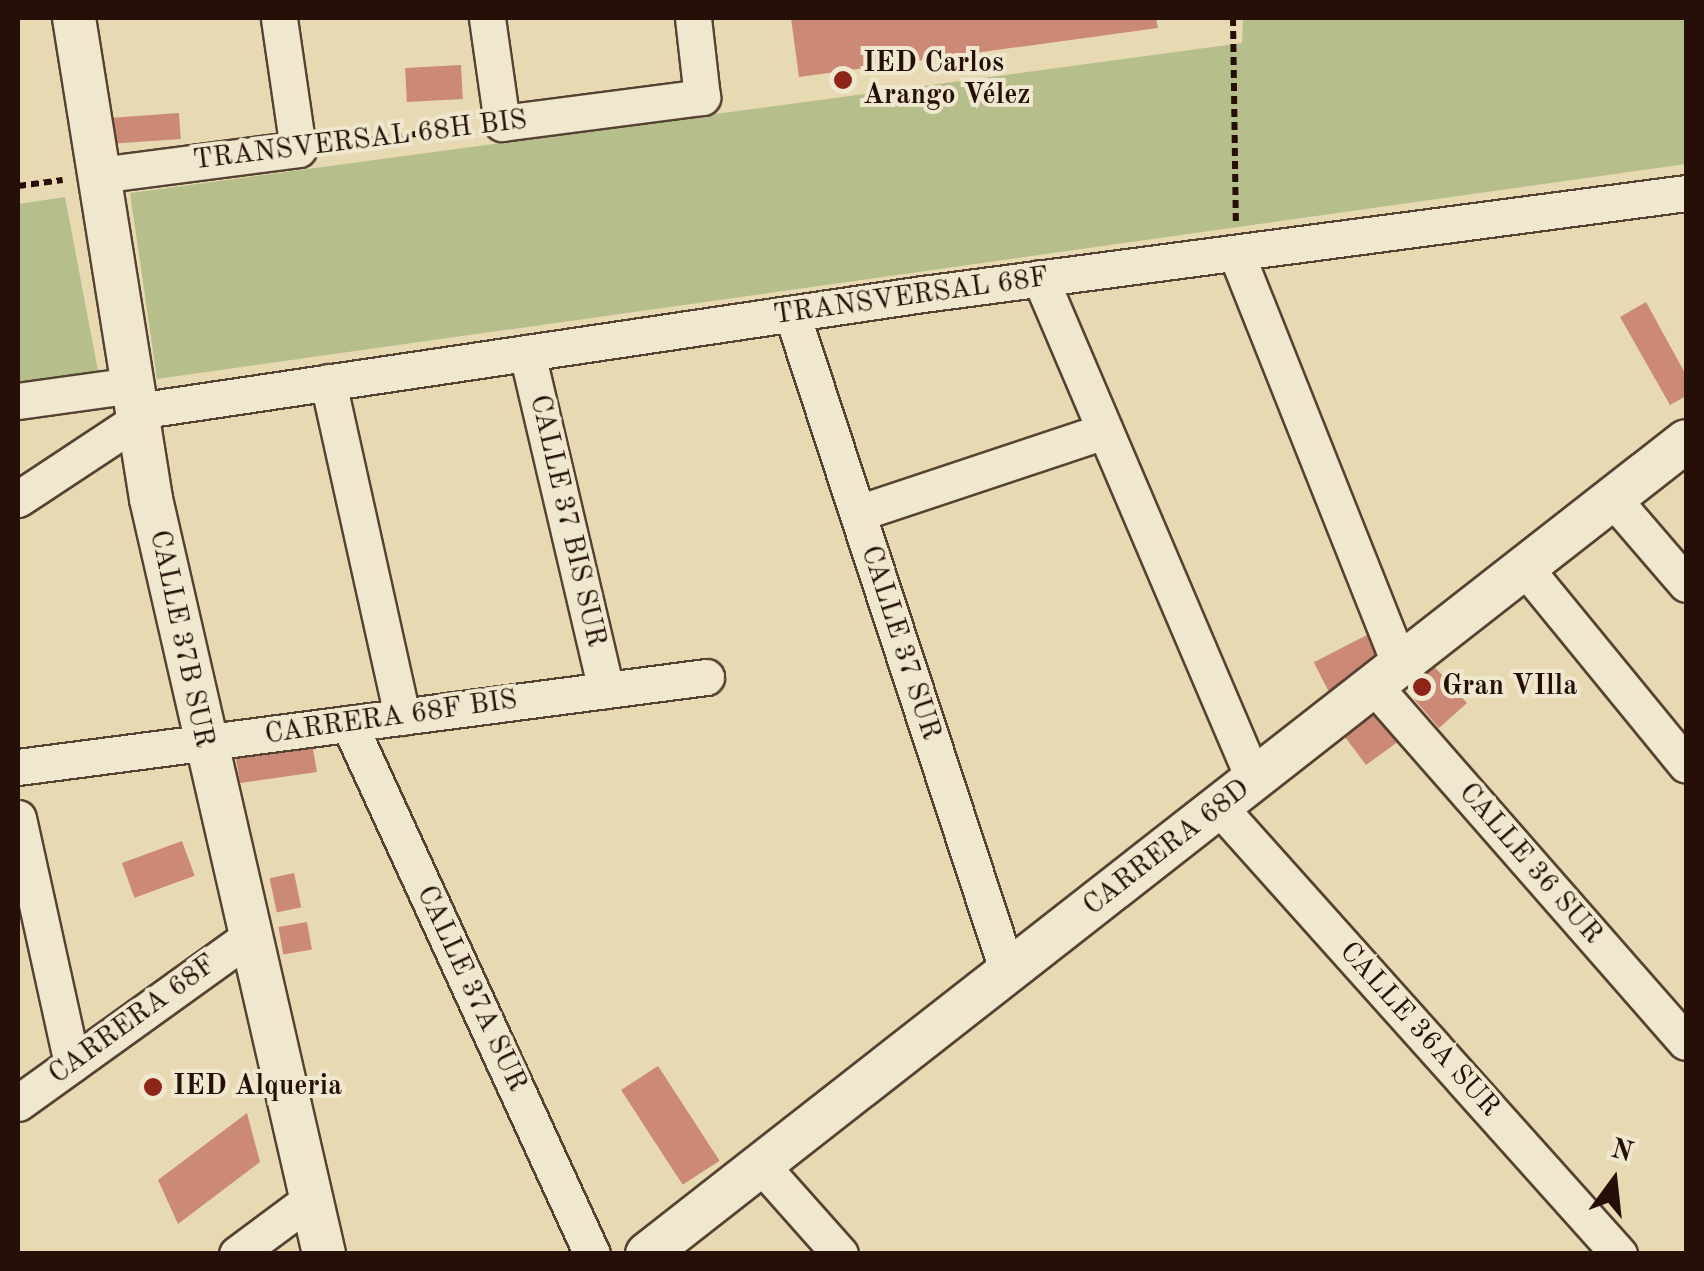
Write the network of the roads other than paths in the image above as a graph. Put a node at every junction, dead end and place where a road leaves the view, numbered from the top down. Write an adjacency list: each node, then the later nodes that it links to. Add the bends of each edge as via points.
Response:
1 (74, 18): 5 (street, CALLE 37B SUR)
2 (279, 18): 5 (street, TRANSVERSAL 68H BIS, via 298,149)
3 (487, 18): 4 (street, TRANSVERSAL 68H BIS, via 502,123 702,97)
4 (693, 18)
5 (99, 175): 13 (street, CALLE 37B SUR)
6 (1686, 193): 7 (street, TRANSVERSAL 68F)
7 (1236, 252): 8 (street, TRANSVERSAL 68F); 21 (street, CALLE 36 SUR)
8 (1040, 278): 9 (street, TRANSVERSAL 68F); 14 (street)
9 (792, 314): 10 (street, TRANSVERSAL 68F); 18 (street, CALLE 37 SUR)
10 (528, 352): 11 (street, TRANSVERSAL 68F); 23 (street, CALLE 37 BIS SUR)
11 (328, 382): 13 (street, TRANSVERSAL 68F); 24 (street)
12 (18, 401): 13 (street, TRANSVERSAL 68F)
13 (136, 405): 16 (street); 26 (street, CALLE 37B SUR)
14 (1105, 431): 18 (street); 29 (street)
15 (1686, 441): 17 (street, CARRERA 68D)
16 (18, 499)
17 (1613, 499): 19 (street, CARRERA 68D); 20 (street)
18 (858, 513): 33 (street, CALLE 37 SUR)
19 (1525, 568): 21 (street, CARRERA 68D); 27 (street)
20 (1686, 584)
21 (1387, 675): 29 (street, CARRERA 68D); 34 (street, CALLE 36 SUR)
22 (706, 677): 23 (street, CARRERA 68F BIS)
23 (606, 690): 24 (street, CARRERA 68F BIS)
24 (402, 716): 25 (street, CARRERA 68F BIS)
25 (349, 724): 26 (street, CARRERA 68F BIS); 41 (street, CALLE 37A SUR)
26 (203, 743): 28 (street, CARRERA 68F BIS); 32 (street, CALLE 37B SUR)
27 (1686, 765)
28 (18, 767)
29 (1254, 780): 30 (street, CARRERA 68D)
30 (1220, 807): 33 (street, CARRERA 68D); 44 (street, CALLE 36A SUR)
31 (18, 818): 35 (street)
32 (248, 938): 35 (street, CARRERA 68F); 38 (street, CALLE 37B SUR)
33 (1008, 973): 37 (street, CARRERA 68D)
34 (1686, 1042)
35 (72, 1064): 36 (street, CARRERA 68F)
36 (18, 1104)
37 (761, 1165): 42 (street, CARRERA 68D); 43 (street)
38 (311, 1199): 39 (street); 40 (street, CALLE 37B SUR)
39 (237, 1254)
40 (324, 1254)
41 (592, 1254)
42 (647, 1254)
43 (840, 1254)
44 (1618, 1254)

